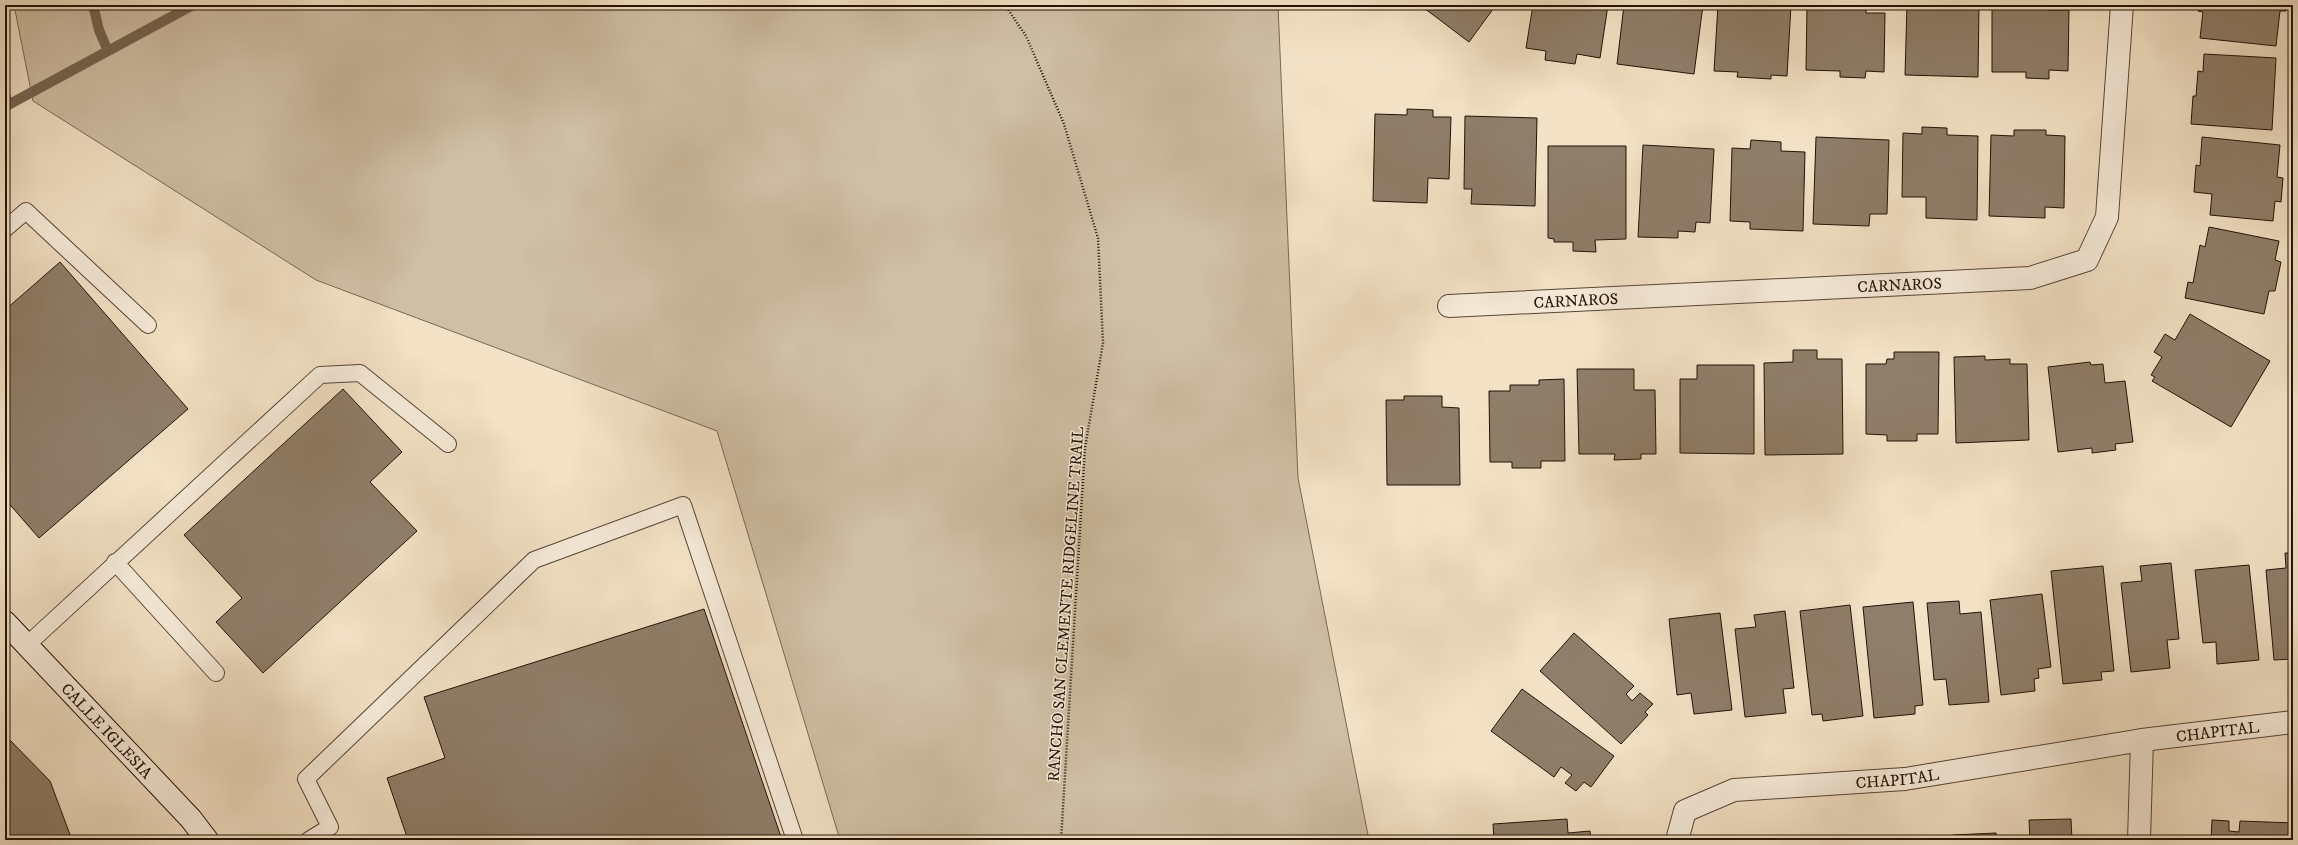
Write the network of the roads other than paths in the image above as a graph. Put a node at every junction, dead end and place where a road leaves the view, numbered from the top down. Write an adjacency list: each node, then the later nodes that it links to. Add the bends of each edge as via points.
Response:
1 (2122, 5): 3 (street, CARNAROS, via 2107,217 2087,260 2030,278)
2 (5, 229): 4 (lane, via 26,211)
3 (1449, 306)
4 (148, 325)
5 (448, 444): 6 (lane, via 360,373 320,375)
6 (115, 562): 8 (lane); 9 (lane)
7 (5, 622): 8 (street, CALLE IGLESIA)
8 (28, 644): 13 (street, CALLE IGLESIA, via 186,813)
9 (216, 673)
10 (2293, 722): 11 (street, CHAPITAL)
11 (2142, 740): 16 (street, CHAPITAL, via 1905,779 1734,790 1685,811); 17 (street)
12 (332, 833): 14 (lane); 15 (lane, via 306,779 534,560 683,505)
13 (207, 840)
14 (309, 840)
15 (795, 840)
16 (1676, 840)
17 (2139, 840)

